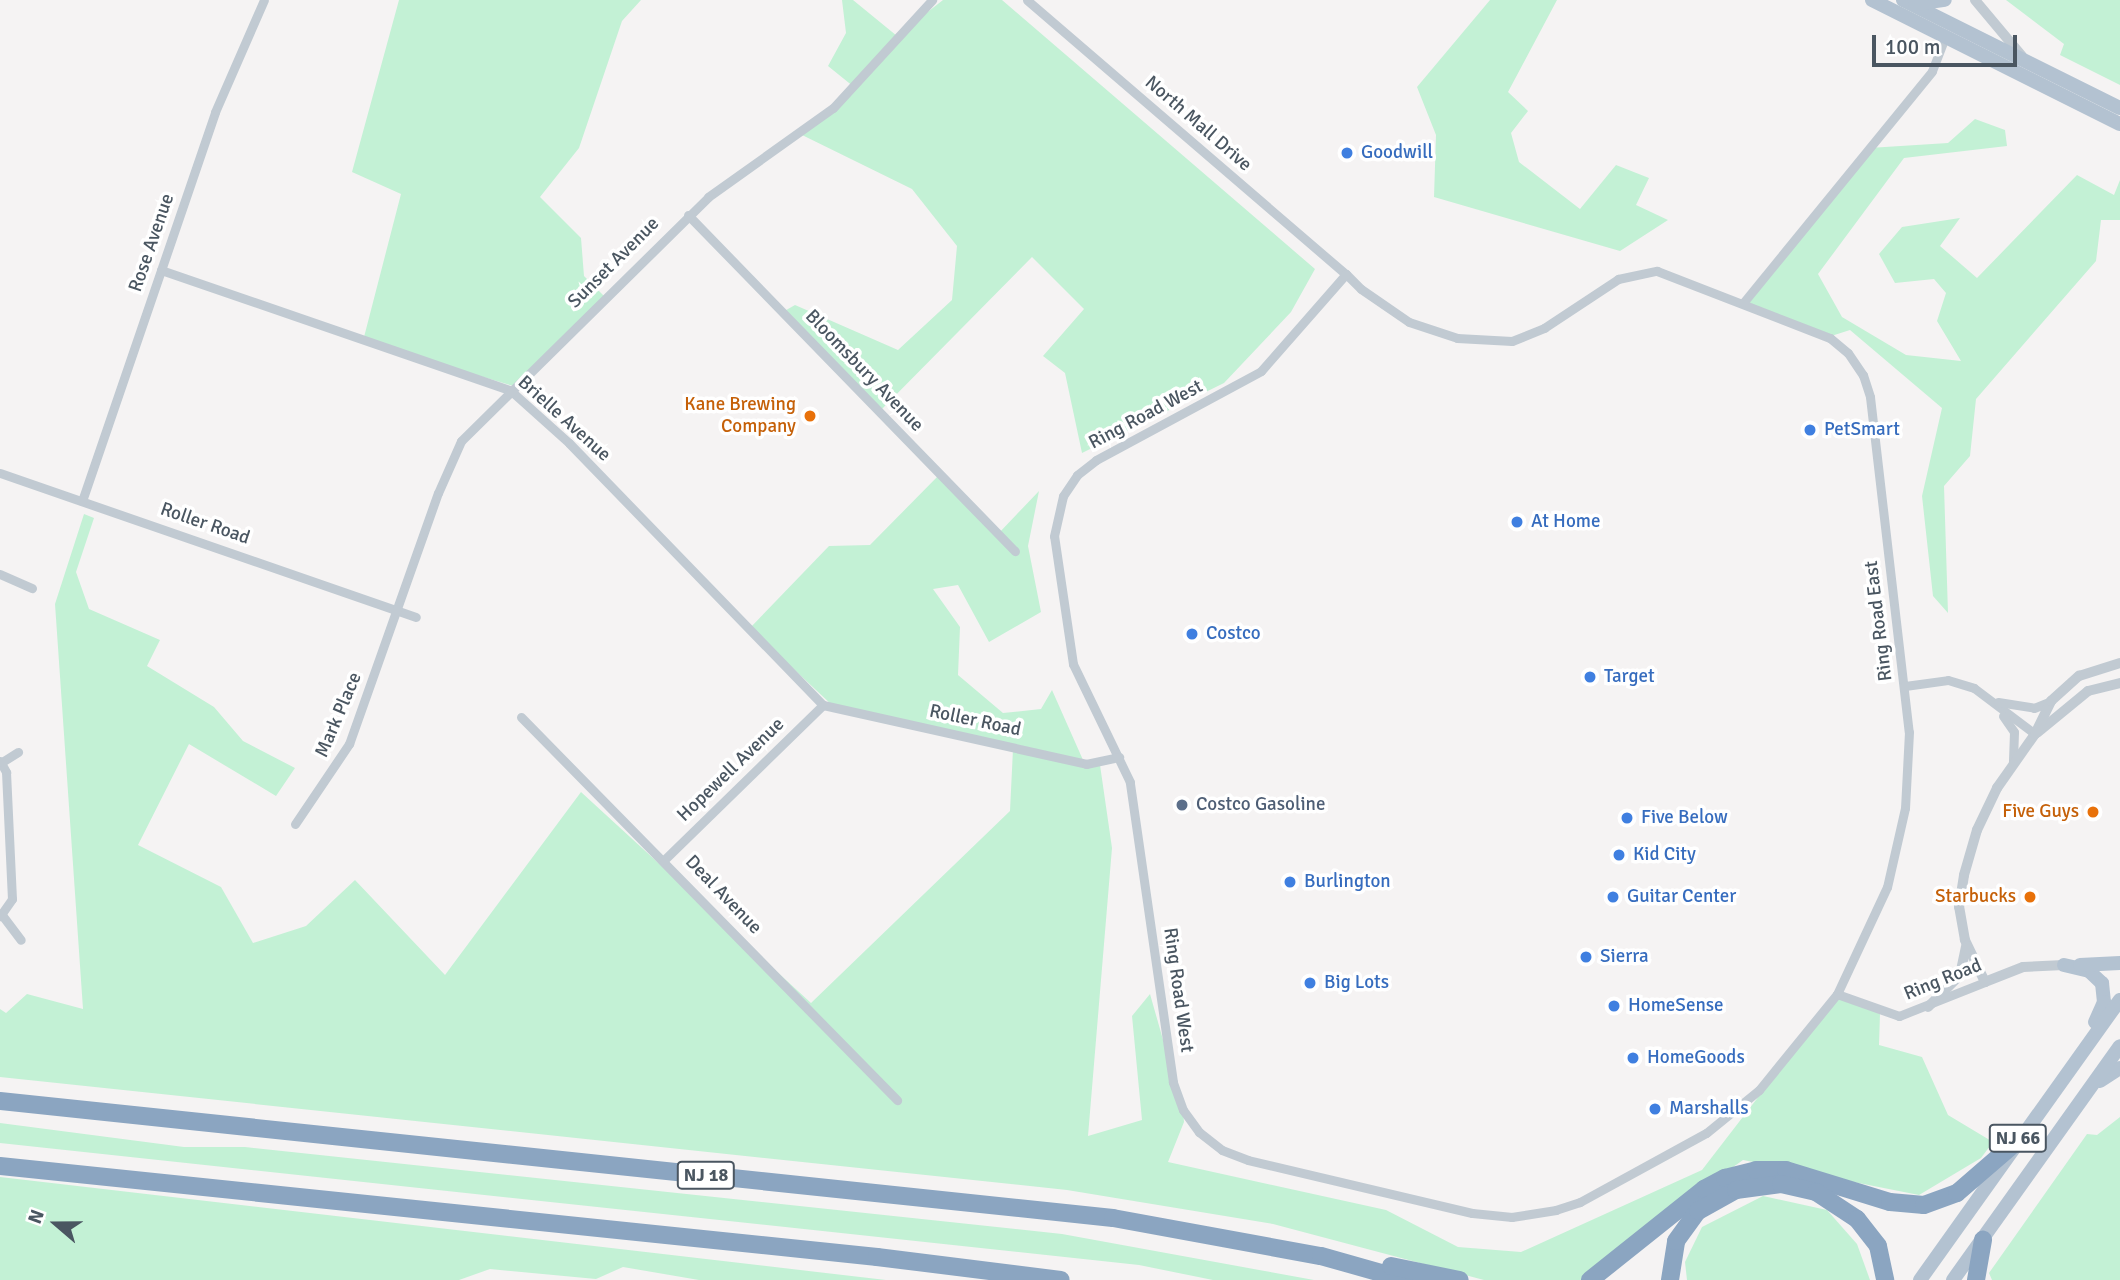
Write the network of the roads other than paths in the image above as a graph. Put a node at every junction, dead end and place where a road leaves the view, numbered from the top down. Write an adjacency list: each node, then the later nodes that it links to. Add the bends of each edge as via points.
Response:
1 (264, 0): 13 (street, Rose Avenue, via 215,112)
2 (932, 0): 12 (street, Sunset Avenue, via 833,108 742,170)
3 (1027, 0): 14 (street, North Mall Drive)
4 (1872, 0): 8 (main road)
5 (1945, 0): 7 (main road)
6 (1975, 0): 9 (street)
7 (1907, 2): 8 (main road)
8 (1948, 30): 9 (main road); 11 (main road); 15 (street, via 1933,71)
9 (2029, 63): 10 (main road)
10 (2120, 108)
11 (2120, 124)
12 (688, 215): 16 (street, Sunset Avenue); 19 (street, Bloomsbury Avenue)
13 (161, 270): 16 (street, Brielle Avenue); 18 (street, Rose Avenue)
14 (1346, 274): 15 (street, Ring Road East, via 1382,306 1409,322 1457,338 1492,342 1532,335 1635,272 1671,275); 33 (street, Ring Road West, via 1261,371 1096,460 1077,475 1063,496 1054,536 1073,664)
15 (1743, 303): 26 (street, Ring Road East, via 1830,338 1863,375 1870,397)
16 (510, 390): 22 (street, Sunset Avenue, via 454,452); 29 (street, Brielle Avenue, via 569,443)
17 (0, 472): 18 (street, Roller Road)
18 (82, 501): 22 (street, Roller Road)
19 (1015, 551)
20 (0, 574): 21 (street)
21 (32, 588)
22 (397, 610): 23 (street, Roller Road); 36 (street, Mark Place, via 349,744)
23 (416, 617)
24 (2120, 663): 28 (street, via 2079,676)
25 (2120, 682): 31 (street, via 2088,691)
26 (1905, 686): 27 (street, via 1948,680); 44 (street, Ring Road East, via 1909,765 1898,848 1874,923)
27 (1993, 700): 28 (street, via 2034,708); 31 (street); 35 (street, via 2014,732)
28 (2051, 701): 31 (street)
29 (823, 705): 33 (street, Roller Road, via 1086,764); 37 (street, Hopewell Avenue)
30 (521, 717): 37 (street, Deal Avenue)
31 (2035, 734): 35 (street)
32 (18, 752): 34 (street)
33 (1119, 757): 44 (street, Ring Road West, via 1130,782 1173,1082 1183,1110 1199,1132 1222,1150 1248,1160 1472,1213 1512,1217 1566,1207 1718,1125 1782,1065)
34 (1, 761): 38 (street, via 6,772 12,899)
35 (2013, 762): 40 (street, via 1977,830 1964,874 1959,906)
36 (295, 824)
37 (664, 860): 51 (street, Deal Avenue)
38 (1, 916): 39 (street)
39 (21, 940)
40 (1965, 940): 43 (street); 46 (street, via 1960,975)
41 (2120, 963): 42 (main road)
42 (2064, 965): 43 (street, Ring Road, via 2023,967); 48 (main road, via 2095,973 2105,995 2102,1009)
43 (1985, 982): 46 (street, Ring Road)
44 (1837, 995): 46 (street, Ring Road, via 1885,1015 1911,1014)
45 (2120, 999): 48 (main road, NJ 66)
46 (1928, 1007)
47 (2120, 1046): 50 (main road, NJ 66)
48 (2070, 1065): 53 (main road, NJ 66)
49 (2120, 1068): 50 (main road)
50 (2096, 1083): 55 (main road, NJ 66)
51 (897, 1100)
52 (0, 1101): 56 (highway, NJ 18, via 1020,1206 1173,1226)
53 (2015, 1143): 60 (highway, via 1957,1193 1924,1205 1890,1202 1786,1170 1756,1170 1725,1178 1704,1189); 63 (main road, NJ 66)
54 (0, 1166): 57 (highway)
55 (1983, 1240): 64 (main road, NJ 66); 65 (highway)
56 (1321, 1256): 58 (highway, NJ 18); 59 (highway, via 1352,1257)
57 (1061, 1280)
58 (1406, 1280)
59 (1460, 1280)
60 (1590, 1280)
61 (1670, 1280): 62 (highway, via 1676,1241 1698,1211 1736,1189 1781,1184 1816,1192 1857,1219 1878,1247)
62 (1885, 1280)
63 (1920, 1280)
64 (1953, 1280)
65 (1976, 1280)

